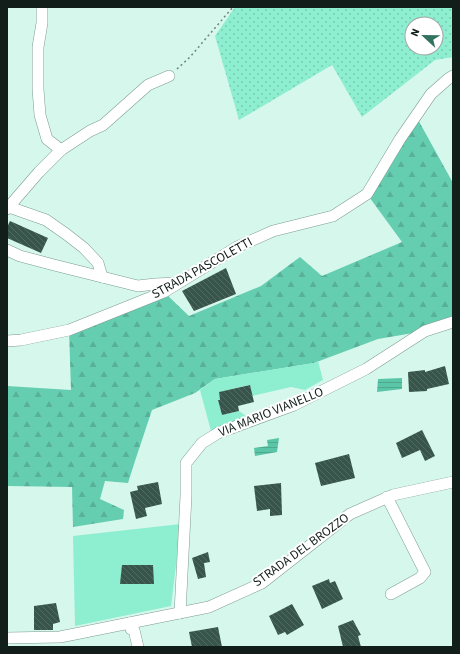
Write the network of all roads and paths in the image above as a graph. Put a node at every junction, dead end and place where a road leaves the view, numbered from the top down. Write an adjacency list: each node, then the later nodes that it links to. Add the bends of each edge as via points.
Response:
1 (42, 7): 5 (street, via 38,47 40,115 47,139)
2 (232, 7): 3 (path, via 190,57)
3 (169, 76): 5 (street, via 148,85 103,125)
4 (453, 76): 9 (street, STRADA PASCOLETTI, via 431,94 367,194 333,216 273,231 237,247)
5 (61, 150): 6 (street)
6 (8, 208): 8 (street, via 46,220 66,234 98,263)
7 (7, 250): 8 (street, via 41,262)
8 (102, 277): 9 (street, via 138,286)
9 (179, 282): 11 (street, STRADA PASCOLETTI, via 164,292 69,330)
10 (453, 322): 15 (street, VIA MARIO VIANELLO, via 426,331 366,369 294,405 218,433 202,443 186,464)
11 (7, 341)
12 (453, 482): 13 (street, STRADA DEL BROZZO)
13 (387, 497): 14 (street, via 425,572 420,578); 15 (street, STRADA DEL BROZZO, via 350,514 262,582 209,607)
14 (391, 594)
15 (180, 613): 16 (street, STRADA DEL BROZZO)
16 (132, 627): 17 (street, STRADA DEL BROZZO, via 60,637); 18 (street)
17 (7, 638)
18 (138, 647)

